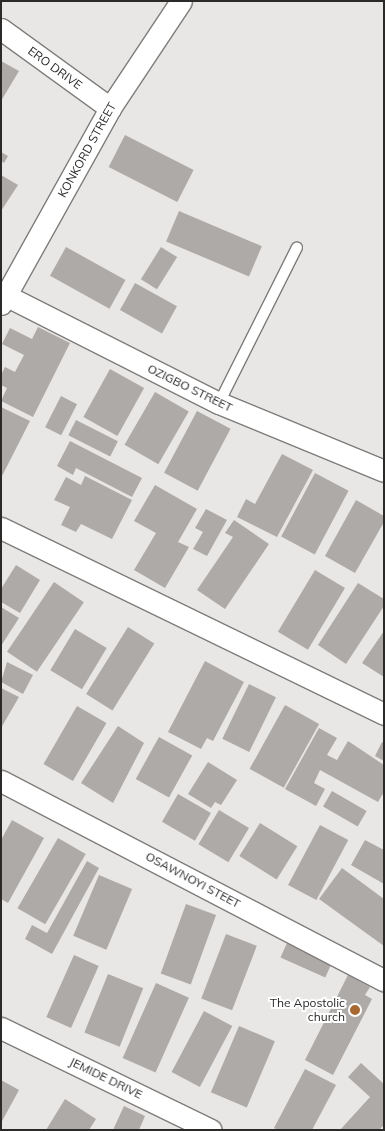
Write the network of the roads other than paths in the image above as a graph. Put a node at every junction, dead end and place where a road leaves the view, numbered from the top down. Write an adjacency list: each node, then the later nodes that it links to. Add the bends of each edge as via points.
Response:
1 (181, 1): 3 (street, KONKORD STREET)
2 (1, 29): 3 (street, ERO DRIVE)
3 (110, 108): 5 (street, KONKORD STREET)
4 (297, 247): 6 (lane)
5 (3, 297): 6 (street, OZIGBO STREET)
6 (219, 403): 7 (street, OZIGBO STREET)
7 (384, 471)
8 (1, 528): 9 (street)
9 (384, 714)
10 (1, 781): 11 (street, OSAWNOYI STEET)
11 (384, 980)
12 (1, 1028): 13 (street, JEMIDE DRIVE)
13 (211, 1130)

